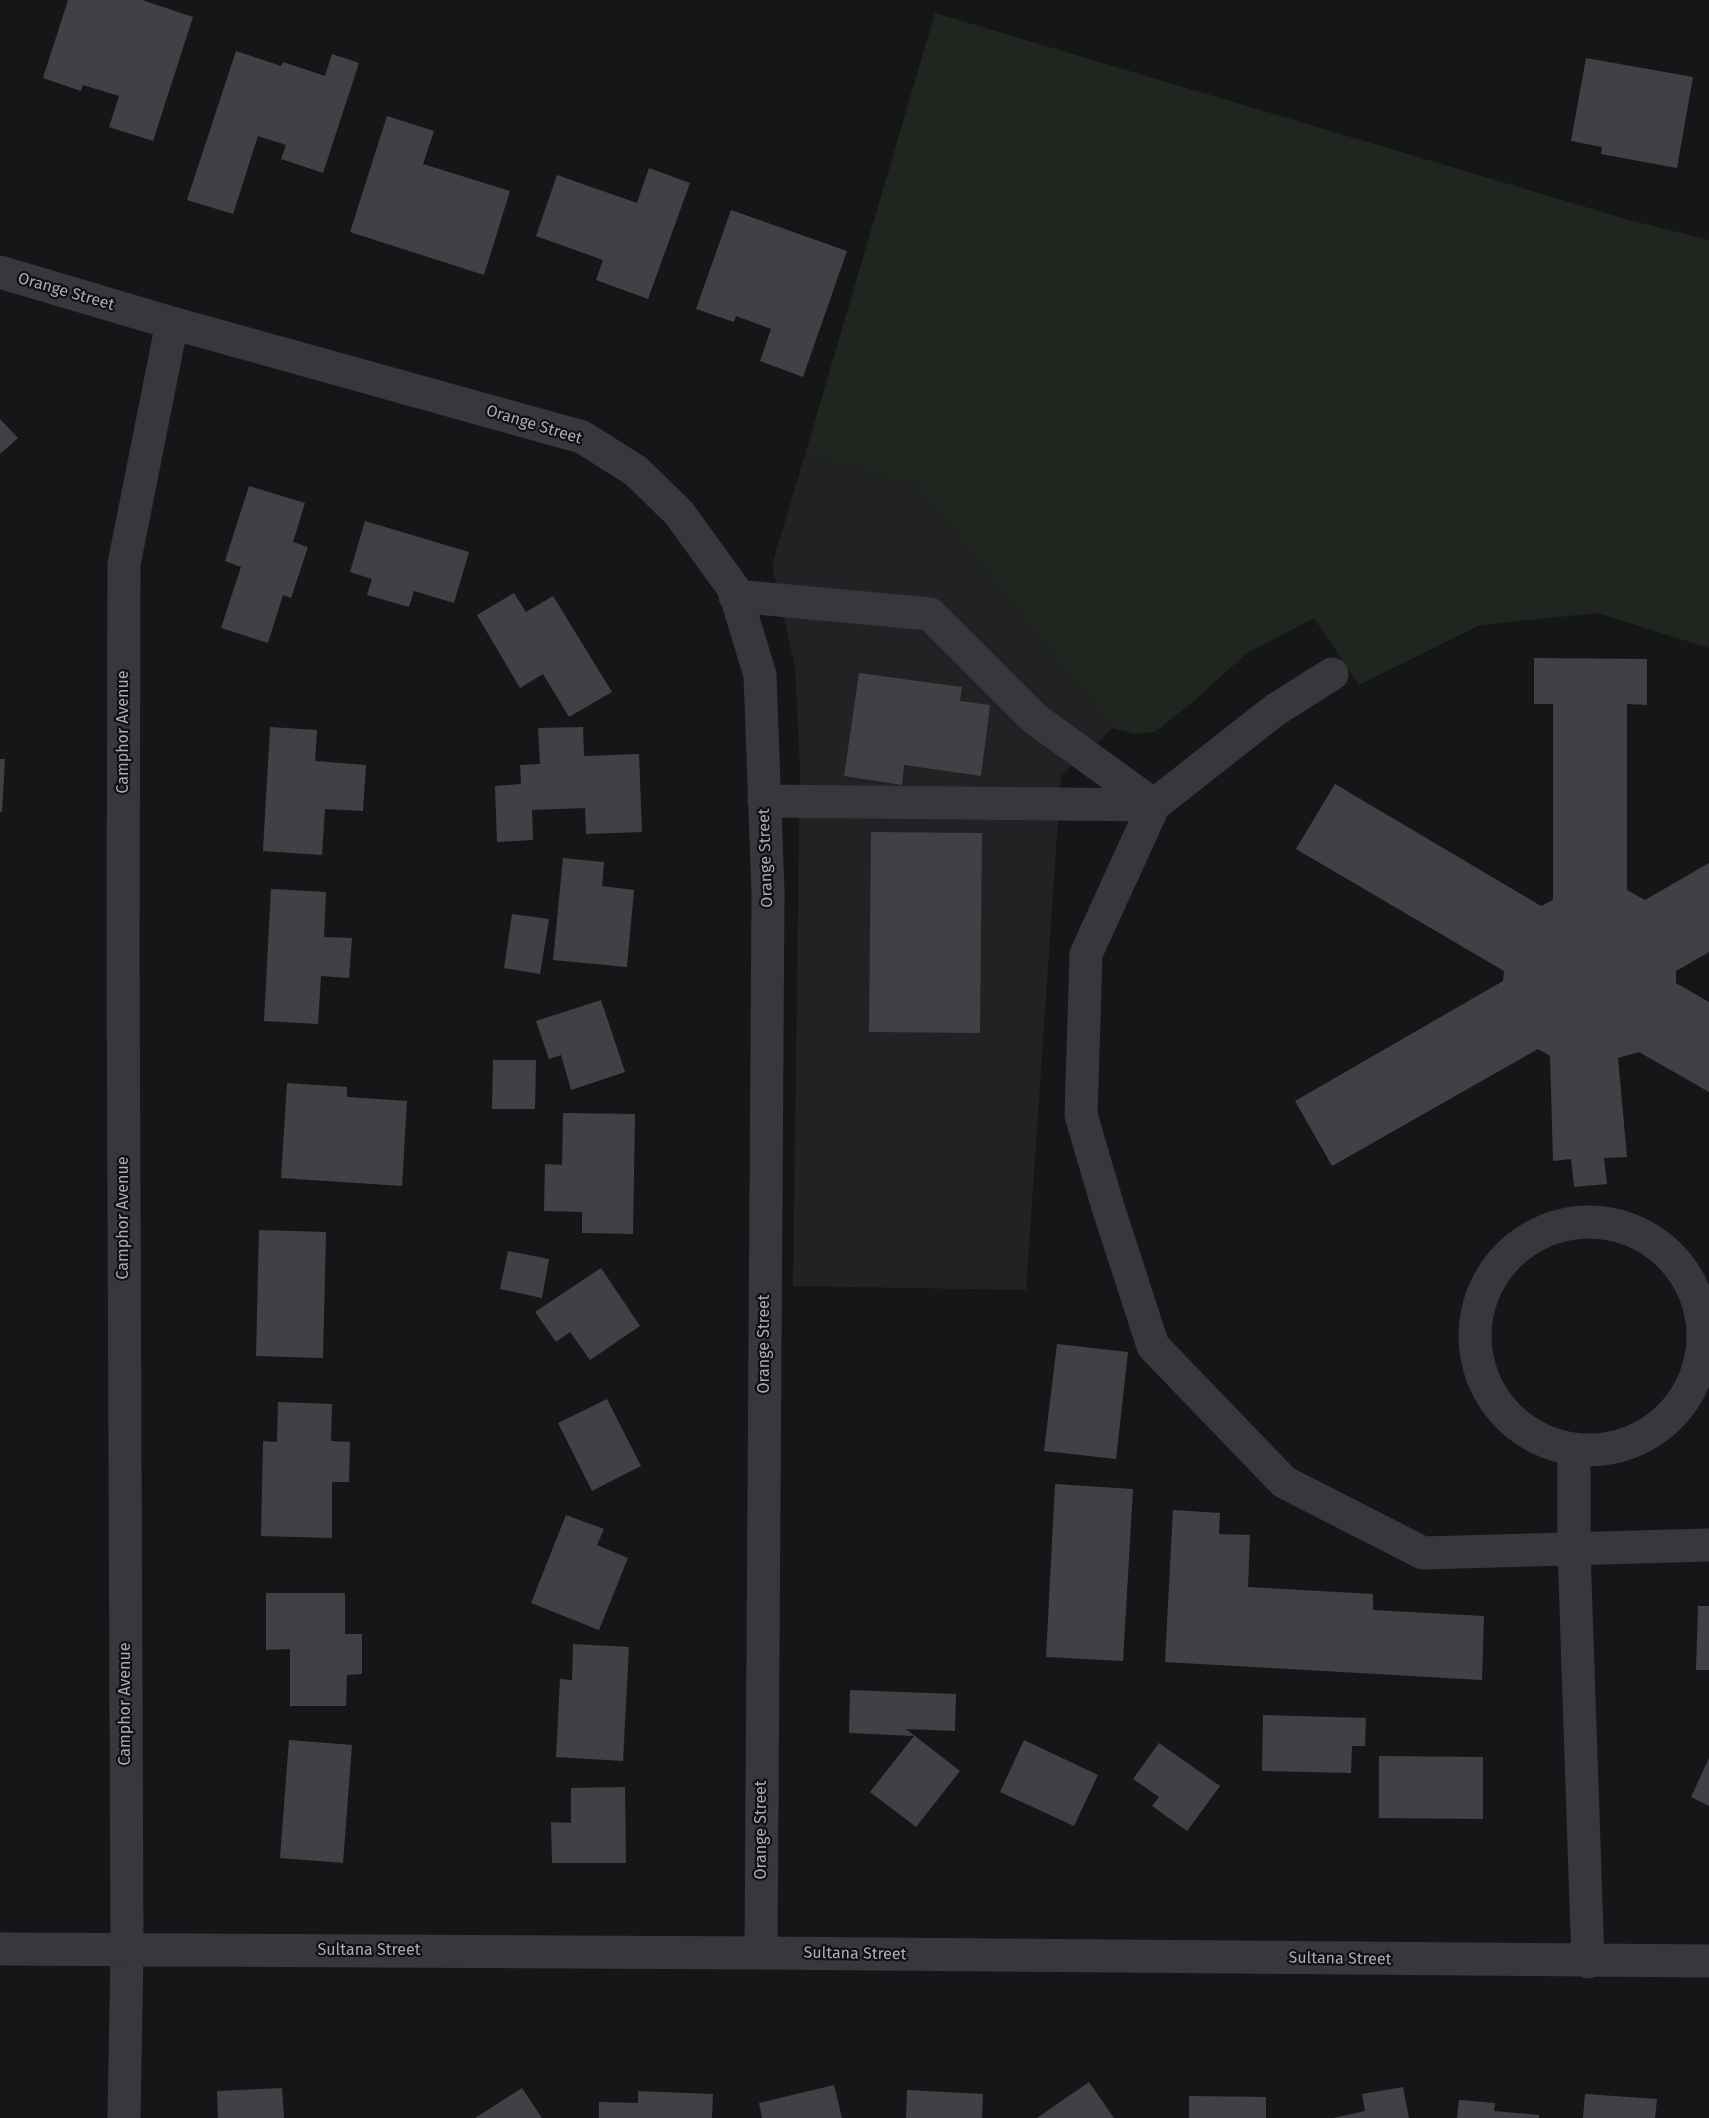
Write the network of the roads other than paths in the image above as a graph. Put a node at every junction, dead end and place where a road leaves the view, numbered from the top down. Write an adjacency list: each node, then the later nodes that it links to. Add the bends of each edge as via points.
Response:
1 (0, 273): 2 (street, Orange Street)
2 (172, 323): 3 (street, Orange Street, via 582,437 636,471 679,513 734,589); 12 (street, Camphor Avenue, via 124,564)
3 (735, 596): 5 (street, Orange Street, via 760,675); 6 (street, via 930,614 1034,718)
4 (1332, 674): 6 (street, via 1275,710)
5 (764, 801): 6 (street); 13 (street, Orange Street, via 768,892)
6 (1154, 805): 10 (street, via 1086,954 1081,1114 1152,1346 1284,1482 1423,1553)
7 (1705, 1310): 8 (street, via 1698,1370 1683,1403 1657,1428 1624,1445); 8 (street, via 1677,1263 1648,1238 1612,1224 1574,1222 1537,1233 1506,1255 1484,1287 1474,1324 1476,1362 1491,1397 1517,1426 1551,1444)
8 (1574, 1449): 10 (street)
9 (1709, 1545): 10 (street)
10 (1574, 1550): 15 (street)
11 (0, 1949): 12 (street, Sultana Street)
12 (127, 1950): 13 (street, Sultana Street); 16 (street, Camphor Avenue)
13 (761, 1953): 15 (street, Sultana Street)
14 (1709, 1961): 15 (street, Sultana Street)
15 (1588, 1962)
16 (124, 2118)

